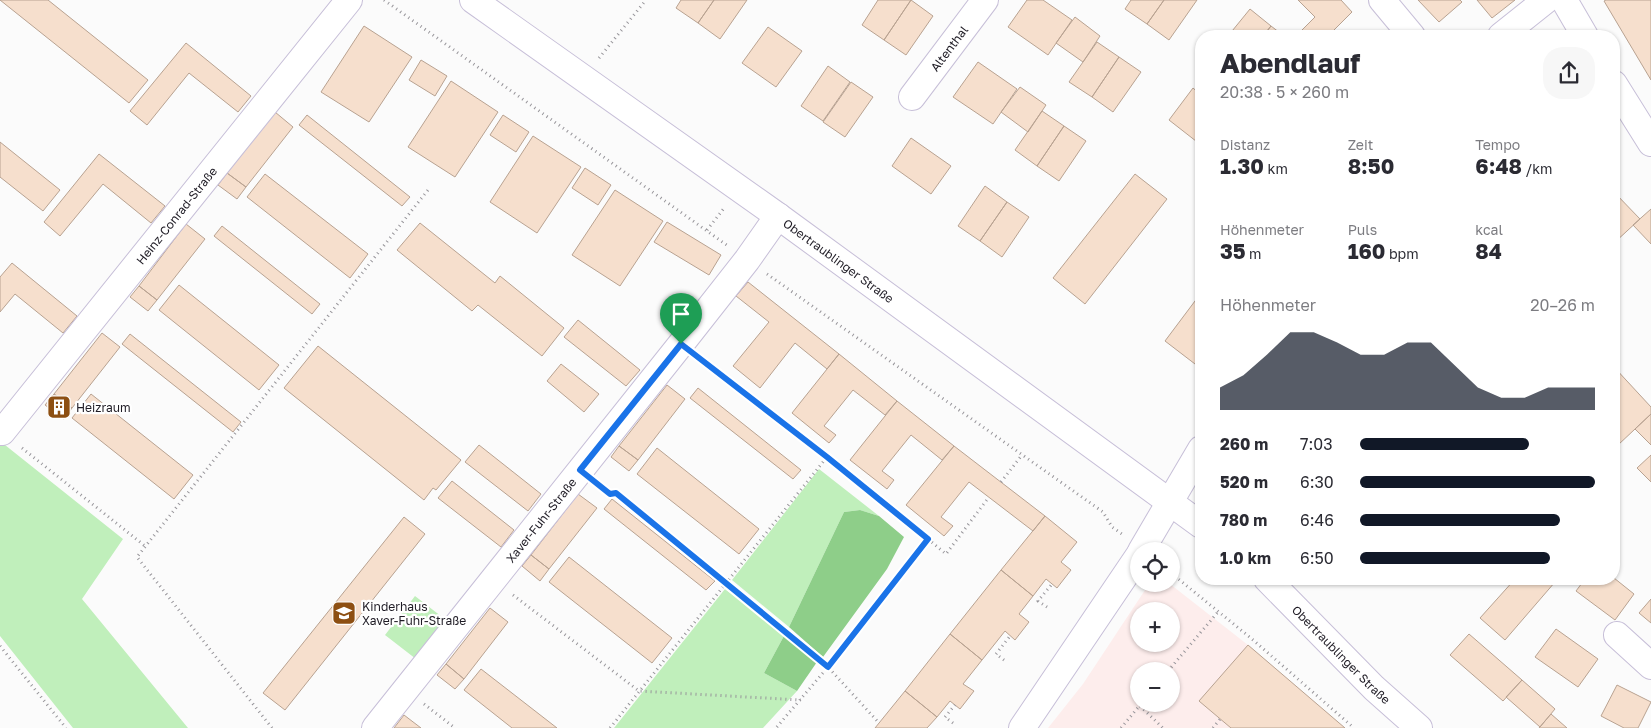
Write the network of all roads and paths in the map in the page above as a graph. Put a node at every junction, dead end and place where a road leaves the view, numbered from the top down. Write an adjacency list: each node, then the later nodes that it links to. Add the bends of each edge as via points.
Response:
1 (350, 0): 18 (street, Heinz-Conrad-Straße)
2 (473, 0): 11 (street, Obertraublinger Straße)
3 (646, 0): 11 (path)
4 (985, 0): 13 (street, Altenthal)
5 (1382, 0): 8 (street)
6 (1546, 0): 9 (street)
7 (1564, 0): 10 (street)
8 (1407, 30)
9 (1508, 30)
10 (1582, 30)
11 (583, 78): 16 (street, Obertraublinger Straße)
12 (1620, 94): 14 (street)
13 (912, 97)
14 (1651, 143)
15 (428, 190): 29 (path)
16 (778, 216): 17 (street, Xaver-Fuhr-Straße); 25 (street, Obertraublinger Straße)
17 (681, 344): 20 (path); 22 (street, Xaver-Fuhr-Straße)
18 (2, 432): 29 (path)
19 (1022, 455): 23 (path)
20 (827, 457): 27 (path); 33 (path)
21 (1195, 460): 25 (street)
22 (580, 470): 31 (street, Xaver-Fuhr-Straße); 33 (path, via 610,494 616,493)
23 (1001, 482)
24 (989, 497): 27 (path, via 946,554)
25 (1170, 504): 26 (street, Obertraublinger Straße); 28 (street)
26 (1195, 521)
27 (928, 539): 44 (path)
28 (1147, 542)
29 (145, 546): 55 (path, via 137,557)
30 (1130, 568): 60 (street)
31 (492, 580): 45 (street, Xaver-Fuhr-Straße); 46 (path)
32 (1180, 581): 37 (path)
33 (726, 582): 44 (path); 46 (path)
34 (1052, 584): 36 (path, via 1038,601)
35 (1273, 585): 65 (street, Obertraublinger Straße, via 1374,688)
36 (1047, 607)
37 (1218, 612): 42 (path); 64 (path)
38 (1618, 635): 43 (street)
39 (1010, 636): 41 (path, via 996,654)
40 (0, 646): 54 (path)
41 (1004, 660)
42 (1176, 662)
43 (1651, 666)
44 (828, 667): 47 (path); 52 (path)
45 (406, 689): 56 (street, Xaver-Fuhr-Straße); 57 (path)
46 (639, 691): 47 (path); 58 (path)
47 (801, 700): 59 (path)
48 (955, 705): 53 (path, via 945,717)
49 (1135, 712): 61 (path)
50 (1148, 712): 62 (path)
51 (1220, 719): 63 (path)
52 (879, 723)
53 (953, 723)
54 (66, 728)
55 (272, 728)
56 (375, 728)
57 (456, 728)
58 (610, 728)
59 (776, 728)
60 (1022, 728)
61 (1121, 728)
62 (1163, 728)
63 (1213, 728)
64 (1354, 728)
65 (1419, 728)

